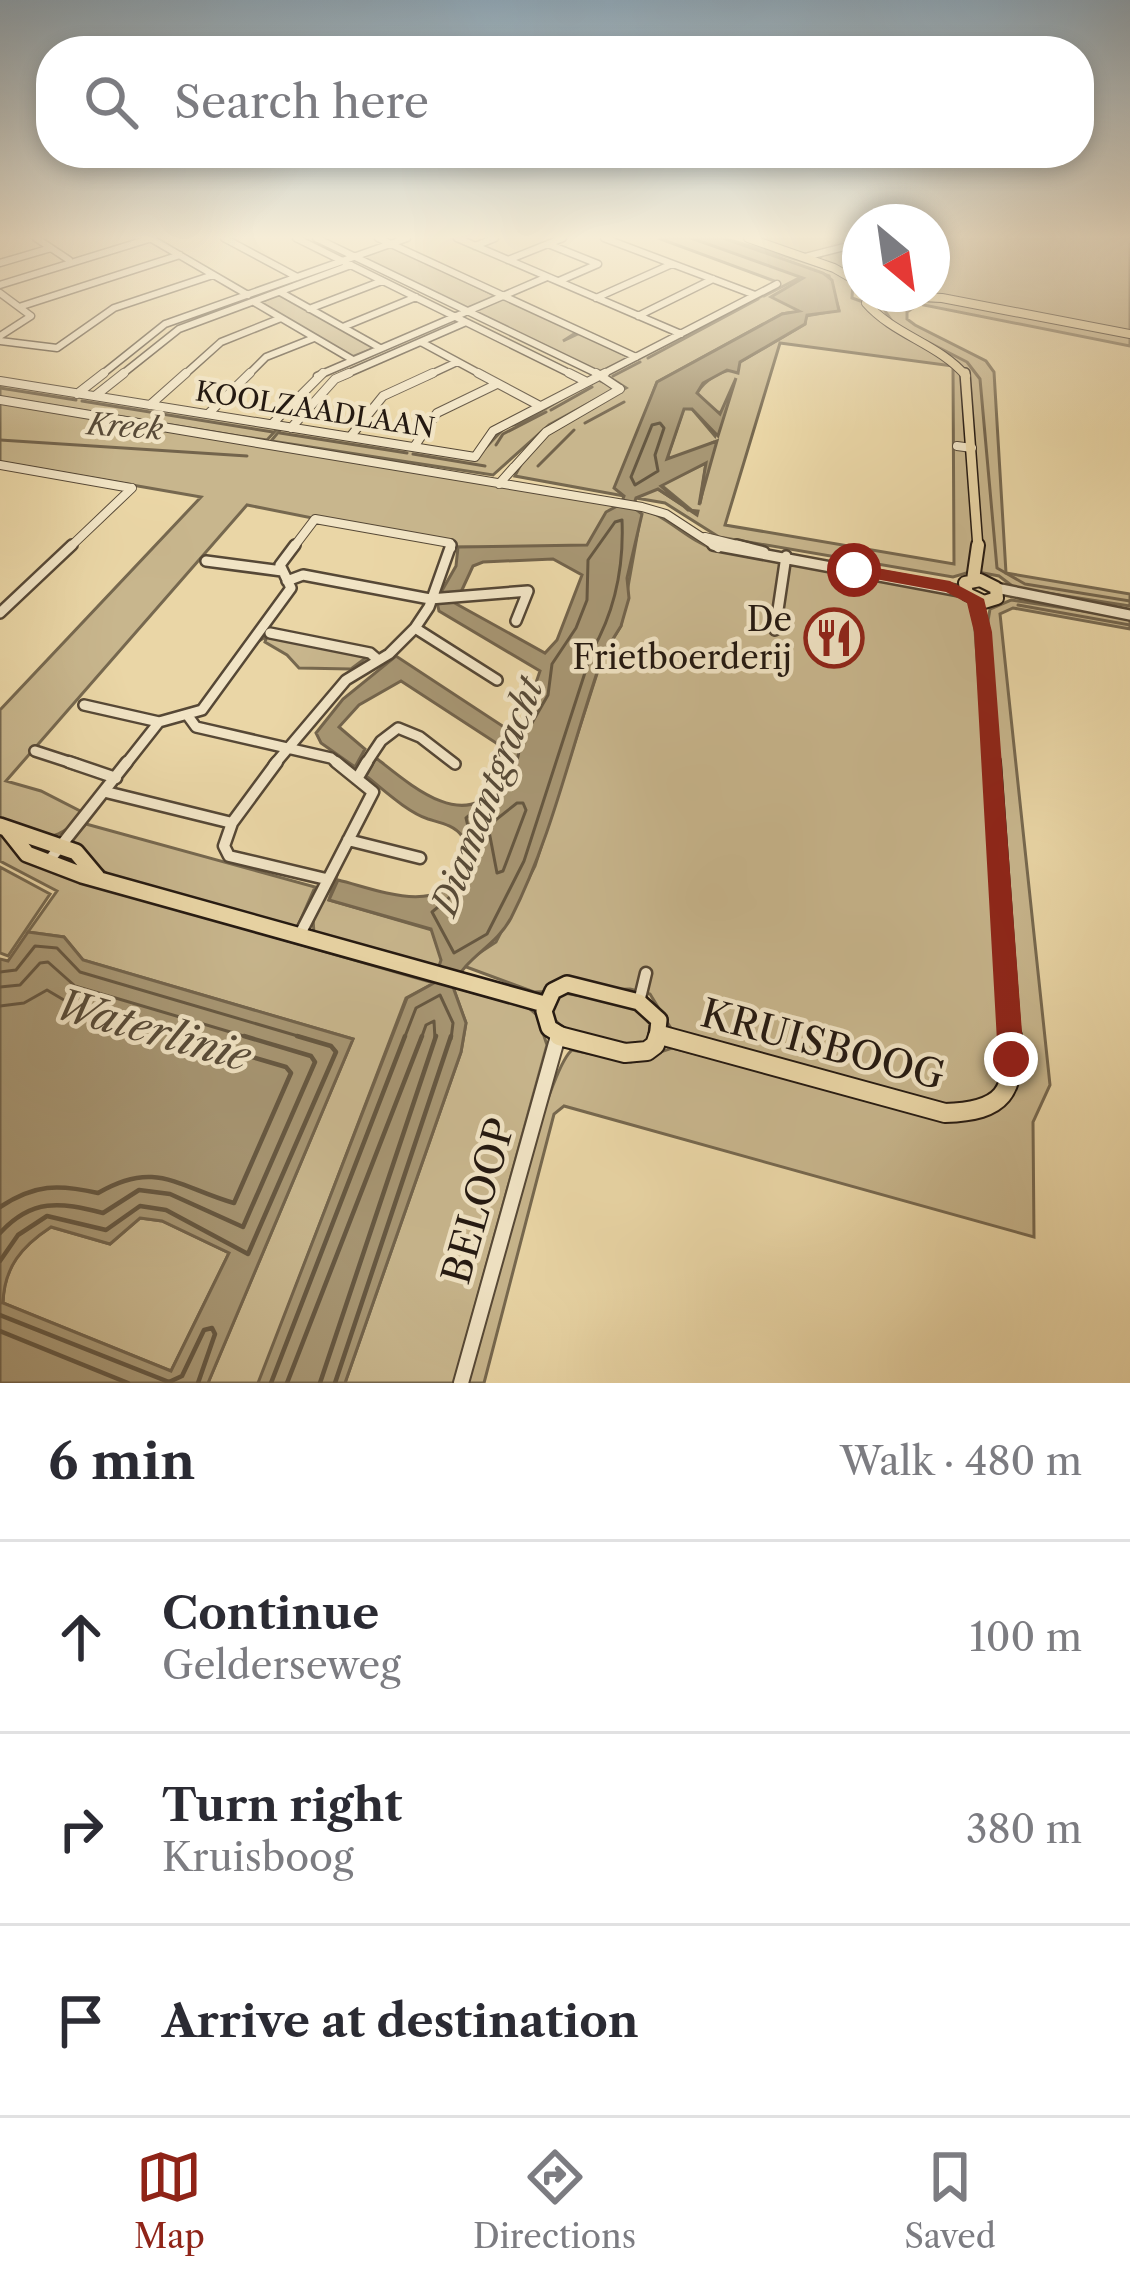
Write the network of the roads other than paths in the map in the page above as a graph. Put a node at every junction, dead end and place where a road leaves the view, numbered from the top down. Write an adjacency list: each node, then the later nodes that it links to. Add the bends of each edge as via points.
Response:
1 (15, 303): 18 (street)
2 (33, 303): 18 (street)
3 (130, 303): 30 (street, via 57,348)
4 (235, 303): 40 (street, via 165,324)
5 (239, 303): 41 (street, via 179,328)
6 (257, 303): 24 (street)
7 (298, 303): 19 (street)
8 (326, 303): 19 (street)
9 (404, 303): 26 (street)
10 (426, 303): 22 (street)
11 (447, 303): 20 (street)
12 (487, 303): 20 (street)
13 (518, 303): 33 (street)
14 (607, 303): 23 (street)
15 (665, 303): 23 (street)
16 (740, 303): 27 (street, KOOLZAADLAAN)
17 (966, 303): 28 (main road)
18 (19, 307): 30 (street, via 31,316)
19 (309, 309): 26 (street)
20 (466, 311): 22 (street); 36 (street)
21 (876, 312): 51 (main road, KRUISBOOG, via 892,332 966,374)
22 (454, 316): 25 (street); 32 (street)
23 (638, 316): 27 (street)
24 (281, 318): 29 (street); 43 (street, via 221,342)
25 (466, 322): 31 (street); 38 (street)
26 (342, 327): 32 (street)
27 (680, 334): 33 (street, KOOLZAADLAAN)
28 (1130, 334)
29 (314, 338): 34 (street); 45 (street, via 266,357)
30 (0, 339)
31 (421, 342): 35 (street); 47 (street, via 335,380)
32 (380, 348): 34 (street)
33 (636, 357): 36 (street, KOOLZAADLAAN)
34 (353, 360): 46 (street, via 318,375)
35 (457, 362): 39 (street); 48 (street, via 383,396)
36 (599, 376): 38 (street, KOOLZAADLAAN); 53 (street, via 620,389 556,425)
37 (0, 381): 40 (street, KOOLZAADLAAN)
38 (587, 382): 44 (street, KOOLZAADLAAN)
39 (497, 384): 44 (street); 50 (street, via 437,413)
40 (77, 394): 41 (street, KOOLZAADLAAN)
41 (94, 396): 43 (street, KOOLZAADLAAN)
42 (0, 400): 53 (street)
43 (150, 405): 45 (street, KOOLZAADLAAN)
44 (540, 406): 50 (street, KOOLZAADLAAN, via 493,430 475,457)
45 (208, 414): 46 (street, KOOLZAADLAAN)
46 (272, 424): 47 (street, KOOLZAADLAAN)
47 (291, 428): 48 (street, KOOLZAADLAAN)
48 (350, 437): 50 (street, KOOLZAADLAAN)
49 (957, 446): 51 (street)
50 (414, 447)
51 (972, 448): 58 (main road, KRUISBOOG)
52 (0, 464): 61 (street, via 132,488)
53 (502, 482): 54 (street, via 642,505 721,550)
54 (786, 558): 58 (street); 67 (street)
55 (206, 561): 56 (street)
56 (284, 576): 62 (street); 62 (street, via 281,563 314,519 450,543); 72 (street, via 291,588 204,707)
57 (539, 578): 59 (street)
58 (981, 590): 64 (street); 92 (main road, KRUISBOOG, via 1011,1059 998,1102 980,1112 945,1113)
59 (528, 591): 62 (street); 65 (street)
60 (0, 596): 61 (street)
61 (15, 598): 63 (street)
62 (430, 599): 66 (street)
63 (0, 613)
64 (1130, 616)
65 (516, 621)
66 (415, 628): 69 (street); 70 (street)
67 (775, 630)
68 (270, 633): 69 (street)
69 (377, 659): 74 (street, via 346,680)
70 (497, 680)
71 (84, 705): 73 (street)
72 (188, 716): 73 (street); 74 (street, via 196,727)
73 (159, 722): 77 (street)
74 (290, 750): 78 (street, via 331,758); 80 (street)
75 (35, 751): 77 (street)
76 (455, 764): 78 (street, via 395,726)
77 (116, 778): 79 (street)
78 (357, 779): 82 (street, via 373,792)
79 (106, 792): 80 (street); 83 (street)
80 (232, 823): 87 (street, via 224,846 230,856)
81 (4, 828): 83 (main road); 85 (main road, via 27,854)
82 (348, 840): 84 (street); 87 (street)
83 (62, 846): 85 (street); 86 (main road)
84 (420, 858)
85 (48, 862): 86 (main road)
86 (97, 878): 88 (main road)
87 (326, 878): 88 (street)
88 (299, 936): 91 (main road)
89 (646, 973): 90 (street)
90 (639, 1002): 91 (main road, via 567,984); 92 (main road, via 656,1015)
91 (544, 1004): 93 (main road)
92 (660, 1035): 93 (main road, via 640,1055)
93 (558, 1036): 94 (street, BELOOP)
94 (461, 1383)

